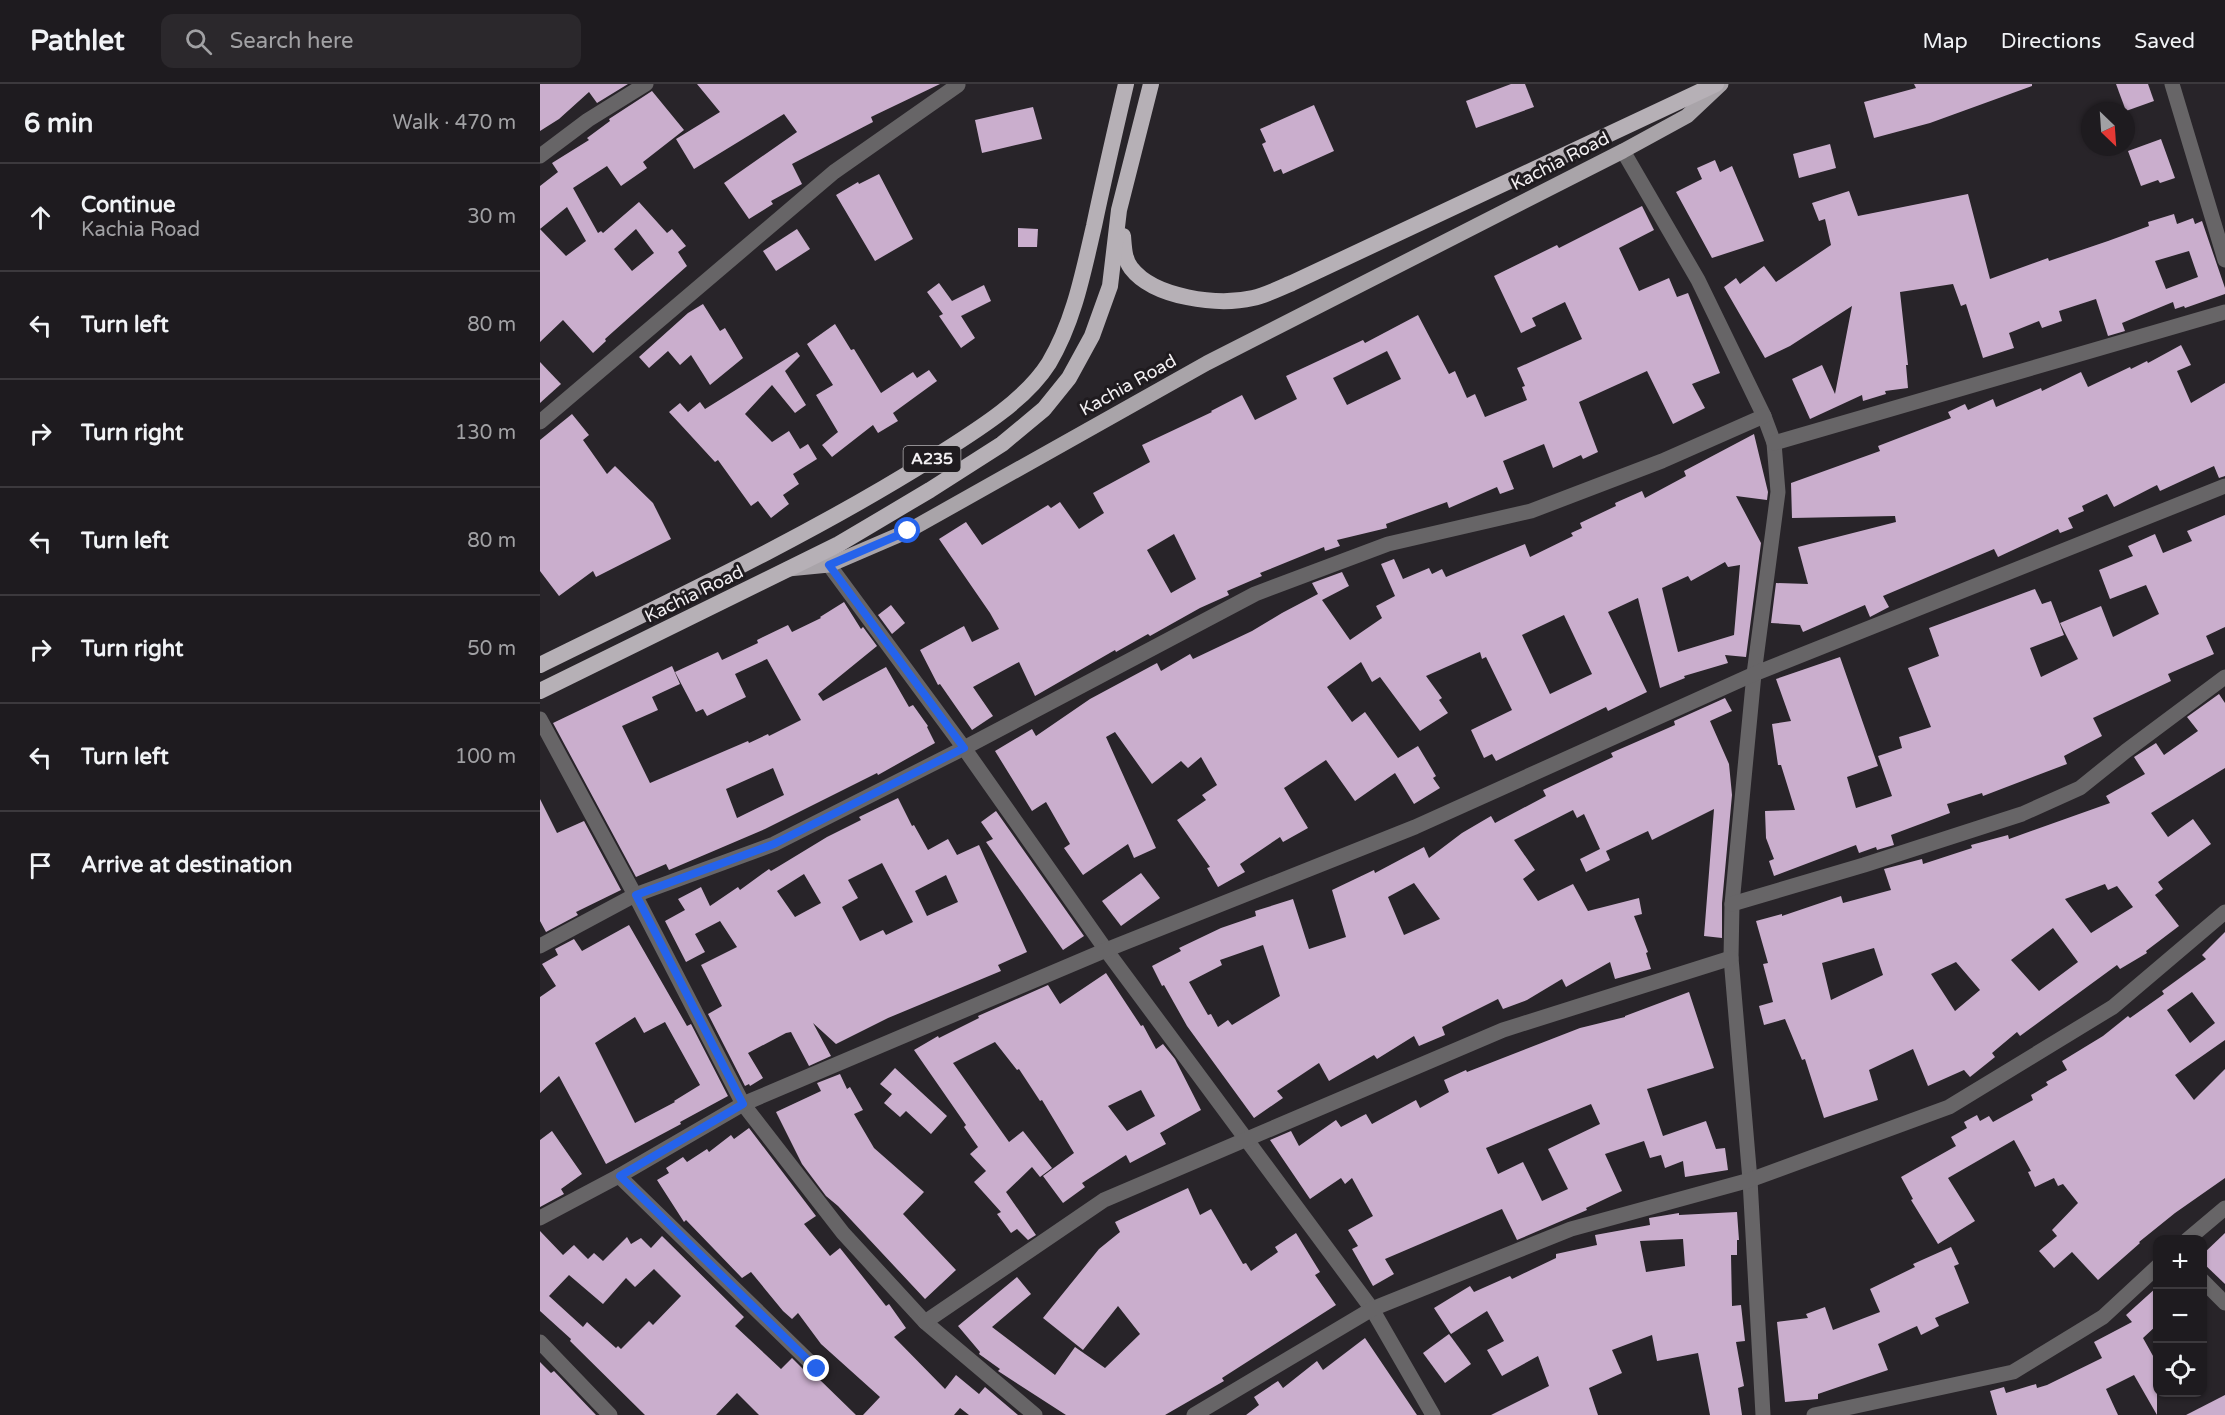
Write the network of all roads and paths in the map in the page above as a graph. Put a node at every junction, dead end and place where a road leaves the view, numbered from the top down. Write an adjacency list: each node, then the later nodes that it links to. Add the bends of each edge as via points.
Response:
1 (646, 84): 9 (street)
2 (1126, 84): 19 (highway, Kachia Road / A235, via 1069,325 1047,365 1023,392 966,437 815,527)
3 (1151, 84): 10 (highway, A235)
4 (1716, 84): 10 (highway, via 1254,298 1188,298 1143,279 1125,257)
5 (1721, 84): 8 (main road, Kachia Road, via 1687,116)
6 (2172, 84): 11 (street)
7 (958, 85): 14 (street, via 834,172)
8 (1623, 151): 13 (street, via 1698,280); 17 (main road, Kachia Road, via 1207,363 908,531)
9 (540, 156)
10 (1119, 210): 18 (highway, A235, via 1110,286 1092,336 1069,378 1044,409 1002,444 930,490)
11 (2225, 260)
12 (2225, 312): 15 (street)
13 (1764, 416): 15 (street); 24 (street, via 1531,512 1388,543 1255,594)
14 (540, 422)
15 (1774, 443): 20 (street, via 1778,492)
16 (2225, 486): 20 (street)
17 (829, 565): 18 (main road, Kachia Road); 24 (street)
18 (788, 569): 22 (highway, Kachia Road / A235)
19 (540, 665)
20 (1754, 674): 26 (street); 29 (street, via 1415,827)
21 (2225, 677): 26 (street, via 2080,788 2010,818)
22 (540, 691)
23 (540, 719): 25 (street)
24 (964, 748): 25 (street, via 774,844); 29 (street)
25 (636, 895): 28 (street); 31 (street)
26 (1732, 904): 30 (street)
27 (2225, 912): 34 (street, via 2113,1007 1949,1107)
28 (540, 946)
29 (1106, 950): 31 (street); 32 (street)
30 (1731, 958): 32 (street, via 1503,1030); 34 (street)
31 (743, 1104): 33 (street); 42 (street, via 843,1233)
32 (1245, 1140): 41 (street); 42 (street, via 1104,1200)
33 (620, 1176): 36 (street); 44 (street)
34 (1750, 1180): 41 (street, via 1571,1229); 49 (street)
35 (2225, 1208): 37 (street)
36 (540, 1218)
37 (2192, 1235)
38 (2153, 1270): 50 (street, via 2103,1317 2013,1372)
39 (2207, 1285): 40 (street)
40 (2225, 1303)
41 (1372, 1310): 47 (street); 48 (street)
42 (925, 1322): 46 (street)
43 (540, 1342): 45 (street)
44 (817, 1369)
45 (610, 1415)
46 (1035, 1415)
47 (1194, 1415)
48 (1433, 1415)
49 (1764, 1415)
50 (1814, 1415)

